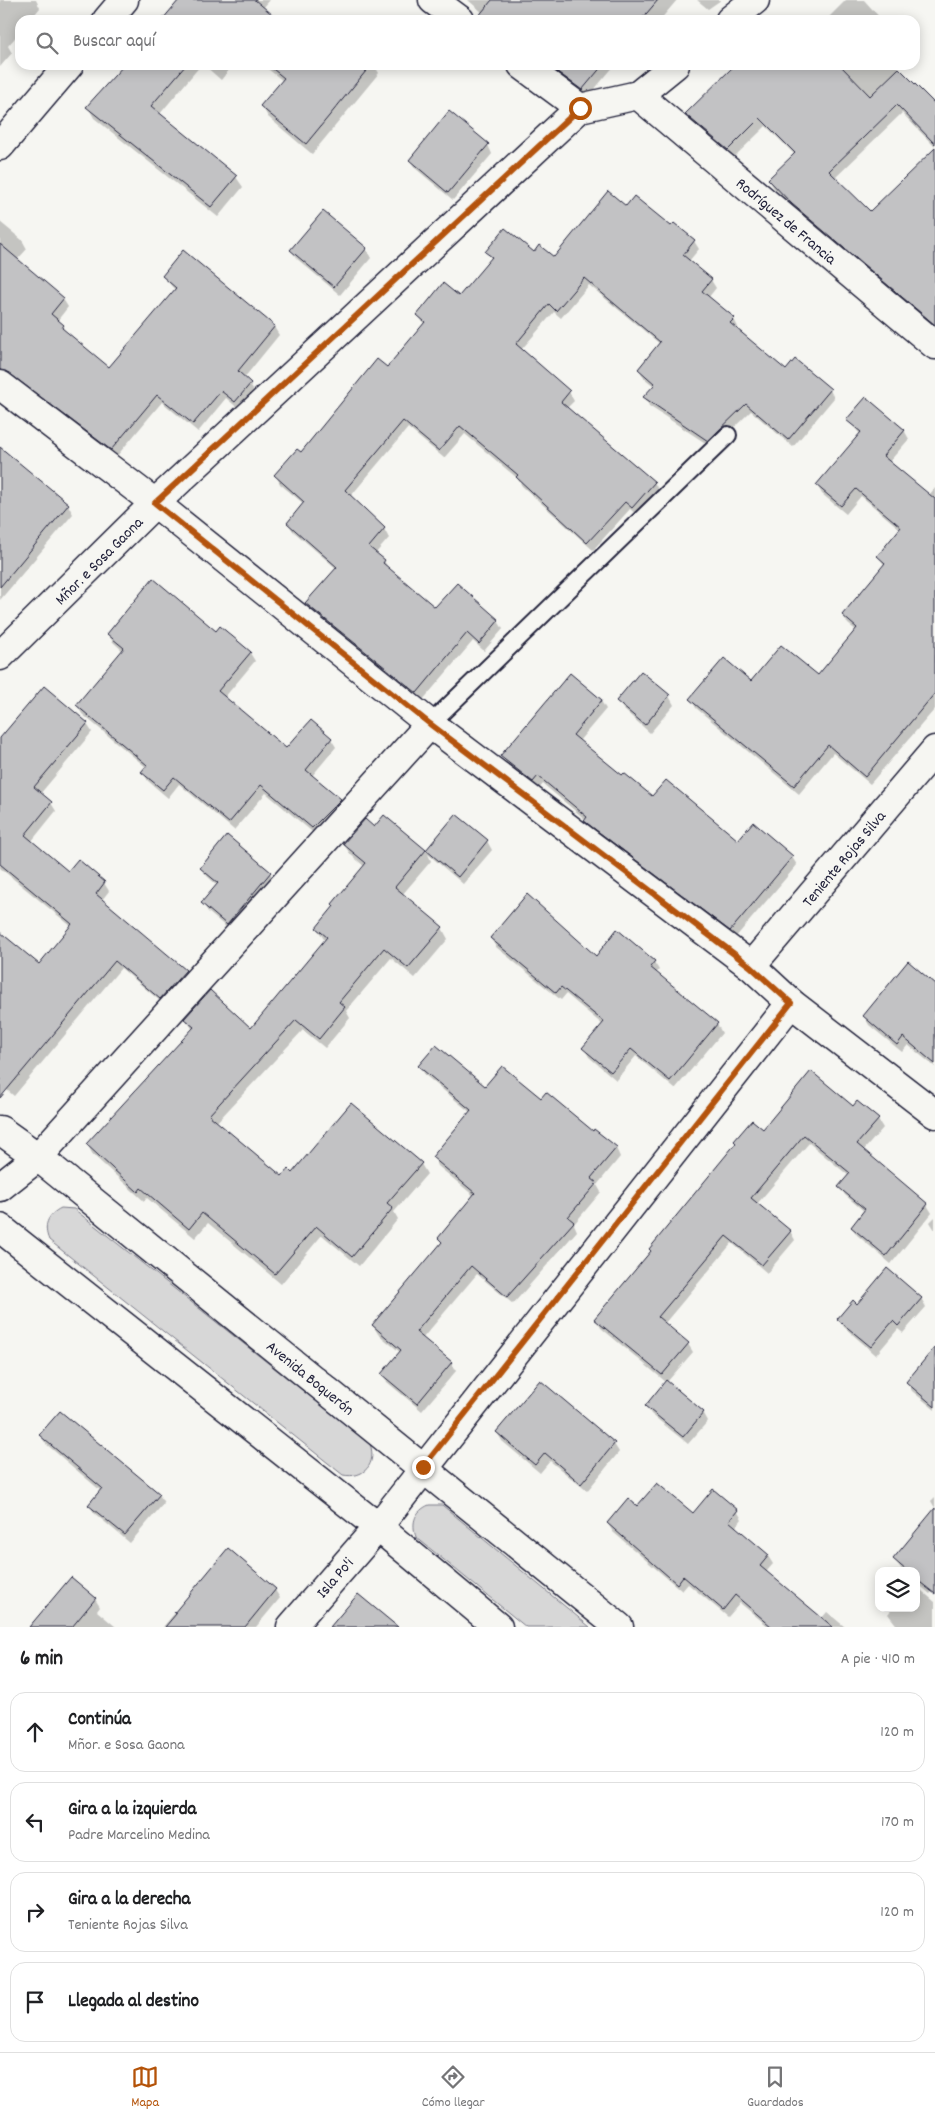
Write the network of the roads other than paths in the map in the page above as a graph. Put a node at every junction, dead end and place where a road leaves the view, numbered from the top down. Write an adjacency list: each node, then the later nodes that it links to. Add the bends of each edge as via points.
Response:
1 (124, 0): 4 (street)
2 (433, 0): 5 (street)
3 (755, 0): 6 (street)
4 (111, 15)
5 (453, 15)
6 (736, 15)
7 (65, 70): 12 (street)
8 (529, 70): 11 (street)
9 (669, 70): 10 (street)
10 (638, 95): 11 (street); 13 (street, Rodríguez de Francia)
11 (580, 108): 16 (street, Mñor. e Sosa Gaona)
12 (0, 146)
13 (935, 345)
14 (0, 385): 16 (street)
15 (728, 435): 18 (lane)
16 (155, 503): 17 (street, Mñor. e Sosa Gaona); 18 (street)
17 (0, 656)
18 (430, 724): 20 (street); 24 (street)
19 (935, 750): 20 (street, Teniente Rojas Silva)
20 (750, 966): 21 (street)
21 (791, 1003): 22 (street); 27 (street)
22 (935, 1114)
23 (0, 1130): 24 (street, Avenida Boquerón)
24 (38, 1157): 25 (street); 27 (street, Avenida Boquerón)
25 (0, 1187)
26 (0, 1228): 28 (street)
27 (423, 1467): 28 (street, Isla Po'i); 31 (street, Avenida Boquerón)
28 (378, 1527): 29 (street, Isla Po'i); 30 (street)
29 (291, 1627)
30 (498, 1627)
31 (619, 1627)

